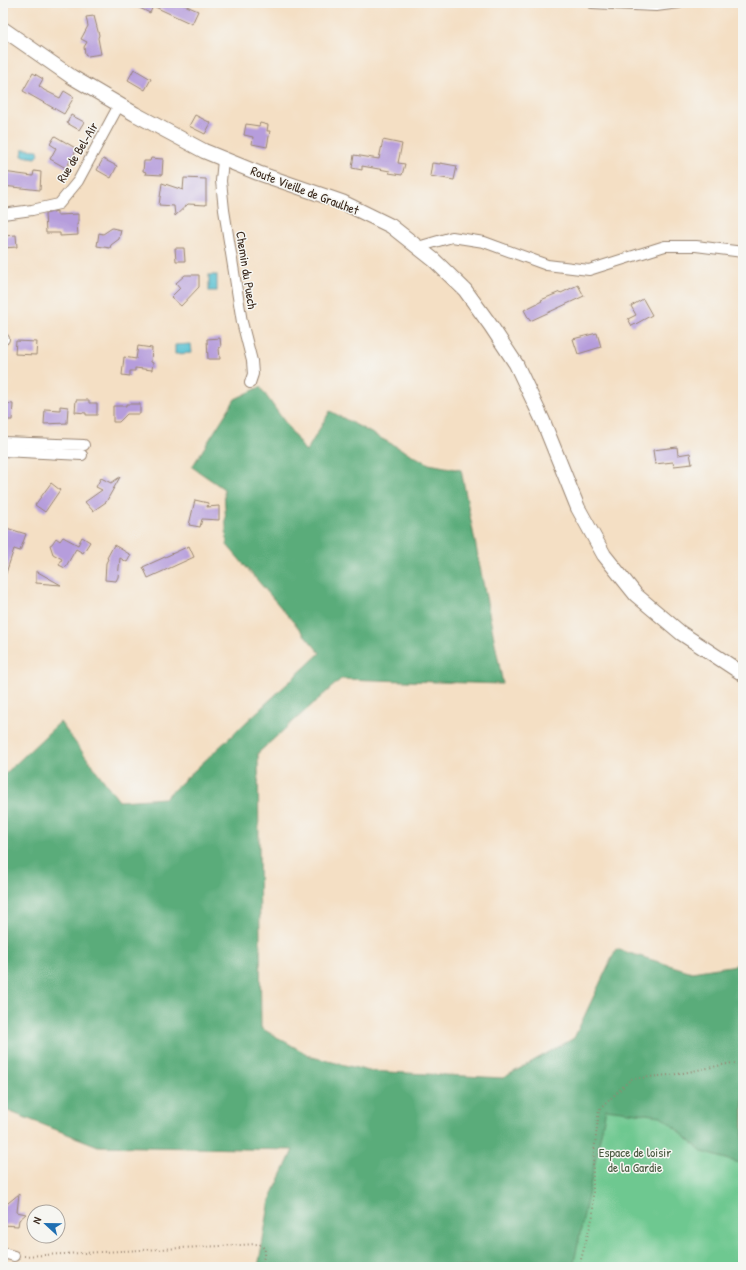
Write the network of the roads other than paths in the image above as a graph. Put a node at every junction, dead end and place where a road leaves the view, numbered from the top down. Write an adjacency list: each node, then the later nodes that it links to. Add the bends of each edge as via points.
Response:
1 (592, 3): 2 (street, via 656,6)
2 (679, 3)
3 (3, 29): 4 (main road, Route Vieille de Graulhet, via 72,77)
4 (119, 105): 5 (main road, Route Vieille de Graulhet); 6 (street, Rue de Bel-Air, via 78,181 59,204)
5 (223, 160): 7 (main road, Route Vieille de Graulhet, via 342,202 391,226); 9 (street, Chemin du Puech, via 221,181 224,210 242,322 252,361 253,374)
6 (3, 214)
7 (418, 247): 8 (street, via 452,237 484,242 547,265 589,270 665,246 696,246); 14 (main road, Route Vieille de Graulhet, via 465,290 516,364 543,421 578,508 604,555 636,595 681,633)
8 (743, 252)
9 (250, 383)
10 (3, 442): 11 (street)
11 (84, 445)
12 (3, 451): 13 (street)
13 (82, 455)
14 (743, 674)
15 (3, 1253): 16 (street)
16 (14, 1256)

